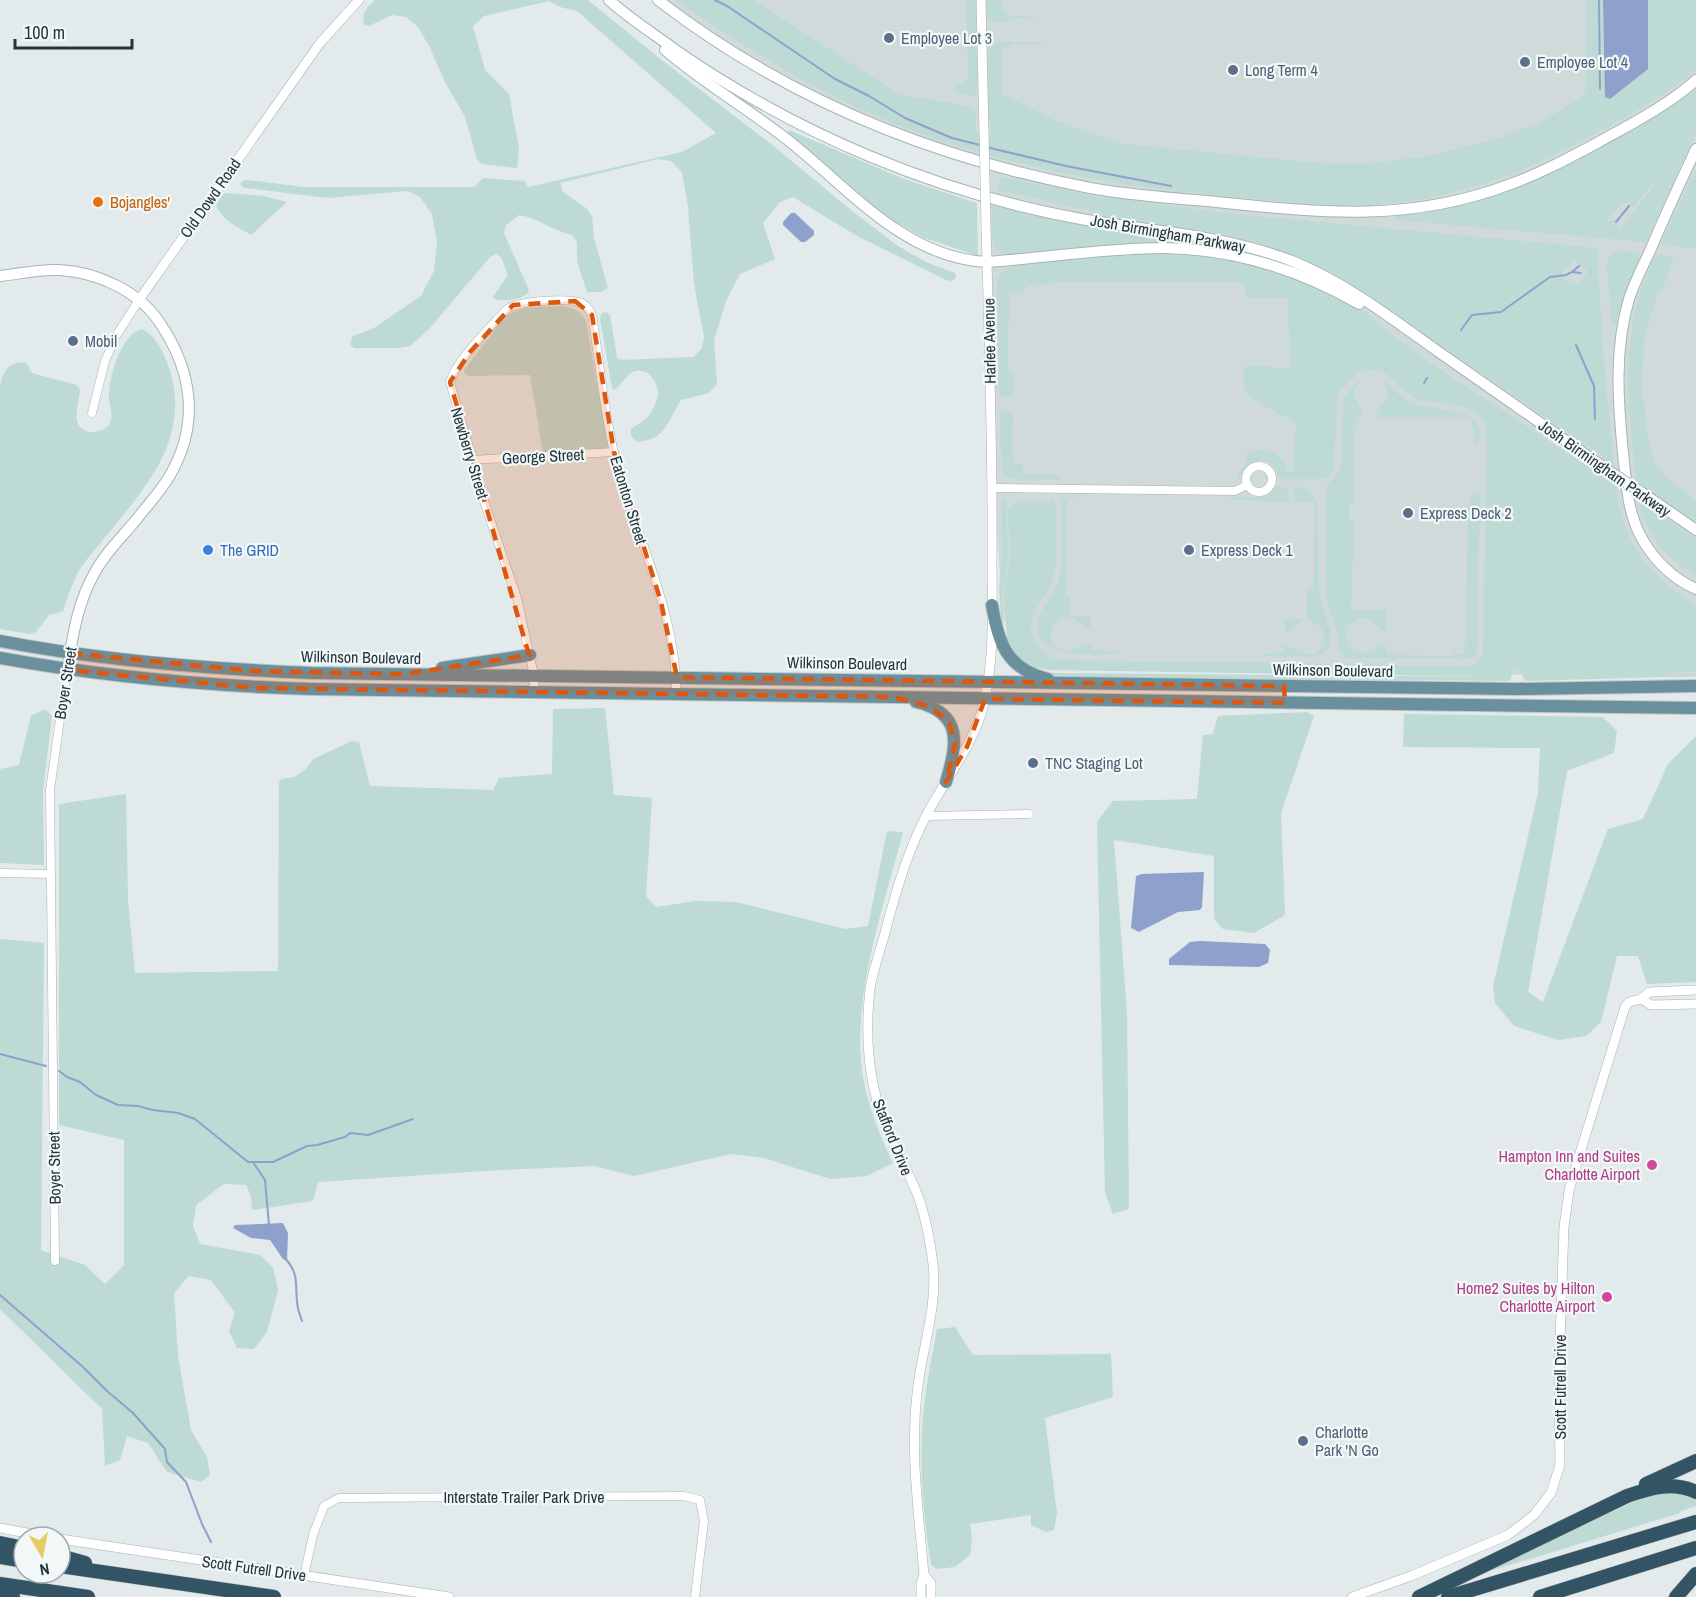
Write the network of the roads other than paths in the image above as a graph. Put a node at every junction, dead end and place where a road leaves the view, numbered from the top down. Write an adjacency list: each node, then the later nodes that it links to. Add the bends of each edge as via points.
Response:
1 (359, 0): 10 (street, Old Dowd Road, via 320,43)
2 (609, 0): 5 (main road, Josh Birmingham Parkway)
3 (658, 0): 6 (main road, Josh Birmingham Parkway, via 776,77 852,116 932,148 1093,188 1314,212 1429,206 1512,184 1638,120)
4 (981, 0): 8 (street, Harlee Avenue, bridge)
5 (618, 8): 8 (main road, via 714,89 779,133 867,209 919,242 976,262); 12 (main road, Josh Birmingham Parkway, via 752,98 870,156 1023,206 1254,248 1328,278)
6 (1696, 80)
7 (1696, 149): 19 (main road, via 1630,298 1618,368 1630,511 1650,551 1665,568)
8 (987, 262): 12 (main road, via 1122,250 1199,250 1298,274); 17 (street, Harlee Avenue)
9 (0, 276): 10 (main road, Boyer Street, via 44,270 76,272 113,284)
10 (139, 300): 13 (street, Old Dowd Road, via 105,361); 22 (main road, Boyer Street, via 157,318 177,350 188,392 188,425 169,478 94,572 80,604)
11 (585, 305): 14 (street, Eatonton Street, via 592,315); 15 (street, Newberry Street, via 575,301 513,305 454,373 450,389)
12 (1405, 328): 18 (main road, Josh Birmingham Parkway, bridge)
13 (92, 412)
14 (614, 452): 15 (street, George Street); 28 (street, Eatonton Street, via 661,602)
15 (472, 460): 23 (street, Newberry Street, via 517,598)
16 (1247, 485): 17 (street, via 1235,491)
17 (993, 488): 20 (street, Harlee Avenue)
18 (1696, 530)
19 (1696, 589)
20 (992, 605): 29 (street, Harlee Avenue); 30 (main road, via 1000,640 1010,658 1026,672)
21 (0, 641): 22 (main road, Wilkinson Boulevard)
22 (70, 653): 25 (main road, Boyer Street); 26 (main road, Wilkinson Boulevard, via 234,669)
23 (530, 655): 26 (main road); 27 (street, Newberry Street)
24 (0, 658): 25 (main road, Wilkinson Boulevard)
25 (67, 670): 33 (main road, Wilkinson Boulevard, via 255,688); 43 (street, Boyer Street, via 50,783)
26 (404, 674): 27 (main road, Wilkinson Boulevard)
27 (534, 675): 28 (main road, Wilkinson Boulevard); 33 (street, Newberry Street)
28 (677, 677): 29 (main road, Wilkinson Boulevard); 34 (street, Eatonton Street)
29 (987, 682): 30 (main road, Wilkinson Boulevard); 36 (street, Stafford Drive)
30 (1069, 683): 31 (main road, Wilkinson Boulevard)
31 (1284, 686): 32 (main road, Wilkinson Boulevard); 37 (main road)
32 (1696, 686)
33 (534, 692): 34 (main road, Wilkinson Boulevard)
34 (676, 694): 35 (main road, Wilkinson Boulevard)
35 (891, 697): 36 (main road, Wilkinson Boulevard); 39 (main road, via 931,706 949,723 955,743)
36 (985, 699): 37 (main road, Wilkinson Boulevard); 39 (street, Stafford Drive, via 976,728)
37 (1285, 703): 38 (main road, Wilkinson Boulevard)
38 (1696, 708)
39 (946, 782): 41 (street, Stafford Drive)
40 (1029, 814): 41 (street)
41 (926, 816): 57 (street, Stafford Drive, via 892,903 872,983 868,1027 877,1101 926,1221 933,1269 932,1305 919,1375 914,1433)
42 (0, 873): 43 (street)
43 (51, 874): 47 (street, Boyer Street)
44 (1696, 990): 45 (street, Scott Futrell Drive, via 1650,992)
45 (1641, 999): 46 (street, via 1651,1005); 69 (street, Scott Futrell Drive, via 1629,1002 1623,1011 1567,1204 1561,1282 1560,1465 1551,1493 1520,1528 1430,1569)
46 (1696, 1004)
47 (55, 1261)
48 (1696, 1461): 50 (highway)
49 (1696, 1491): 50 (highway, via 1662,1486)
50 (1614, 1502): 70 (highway)
51 (1696, 1522): 71 (highway)
52 (72, 1541): 58 (street, Scott Futrell Drive)
53 (1696, 1548): 72 (highway)
54 (72, 1559): 59 (highway)
55 (72, 1568): 59 (highway)
56 (1696, 1574): 73 (highway)
57 (924, 1575): 67 (street, Stafford Drive); 68 (street, Stafford Drive, via 931,1582)
58 (304, 1576): 65 (street, Scott Futrell Drive); 66 (street, Interstate Trailer Park Drive, via 324,1506 339,1498 684,1496 700,1500 704,1521)
59 (148, 1580): 64 (highway)
60 (0, 1584): 63 (highway)
61 (0, 1596): 62 (highway)
62 (13, 1597)
63 (88, 1597)
64 (274, 1597)
65 (448, 1597)
66 (695, 1597)
67 (921, 1597)
68 (931, 1597)
69 (1352, 1597)
70 (1419, 1597)
71 (1448, 1597)
72 (1540, 1597)
73 (1676, 1597)

